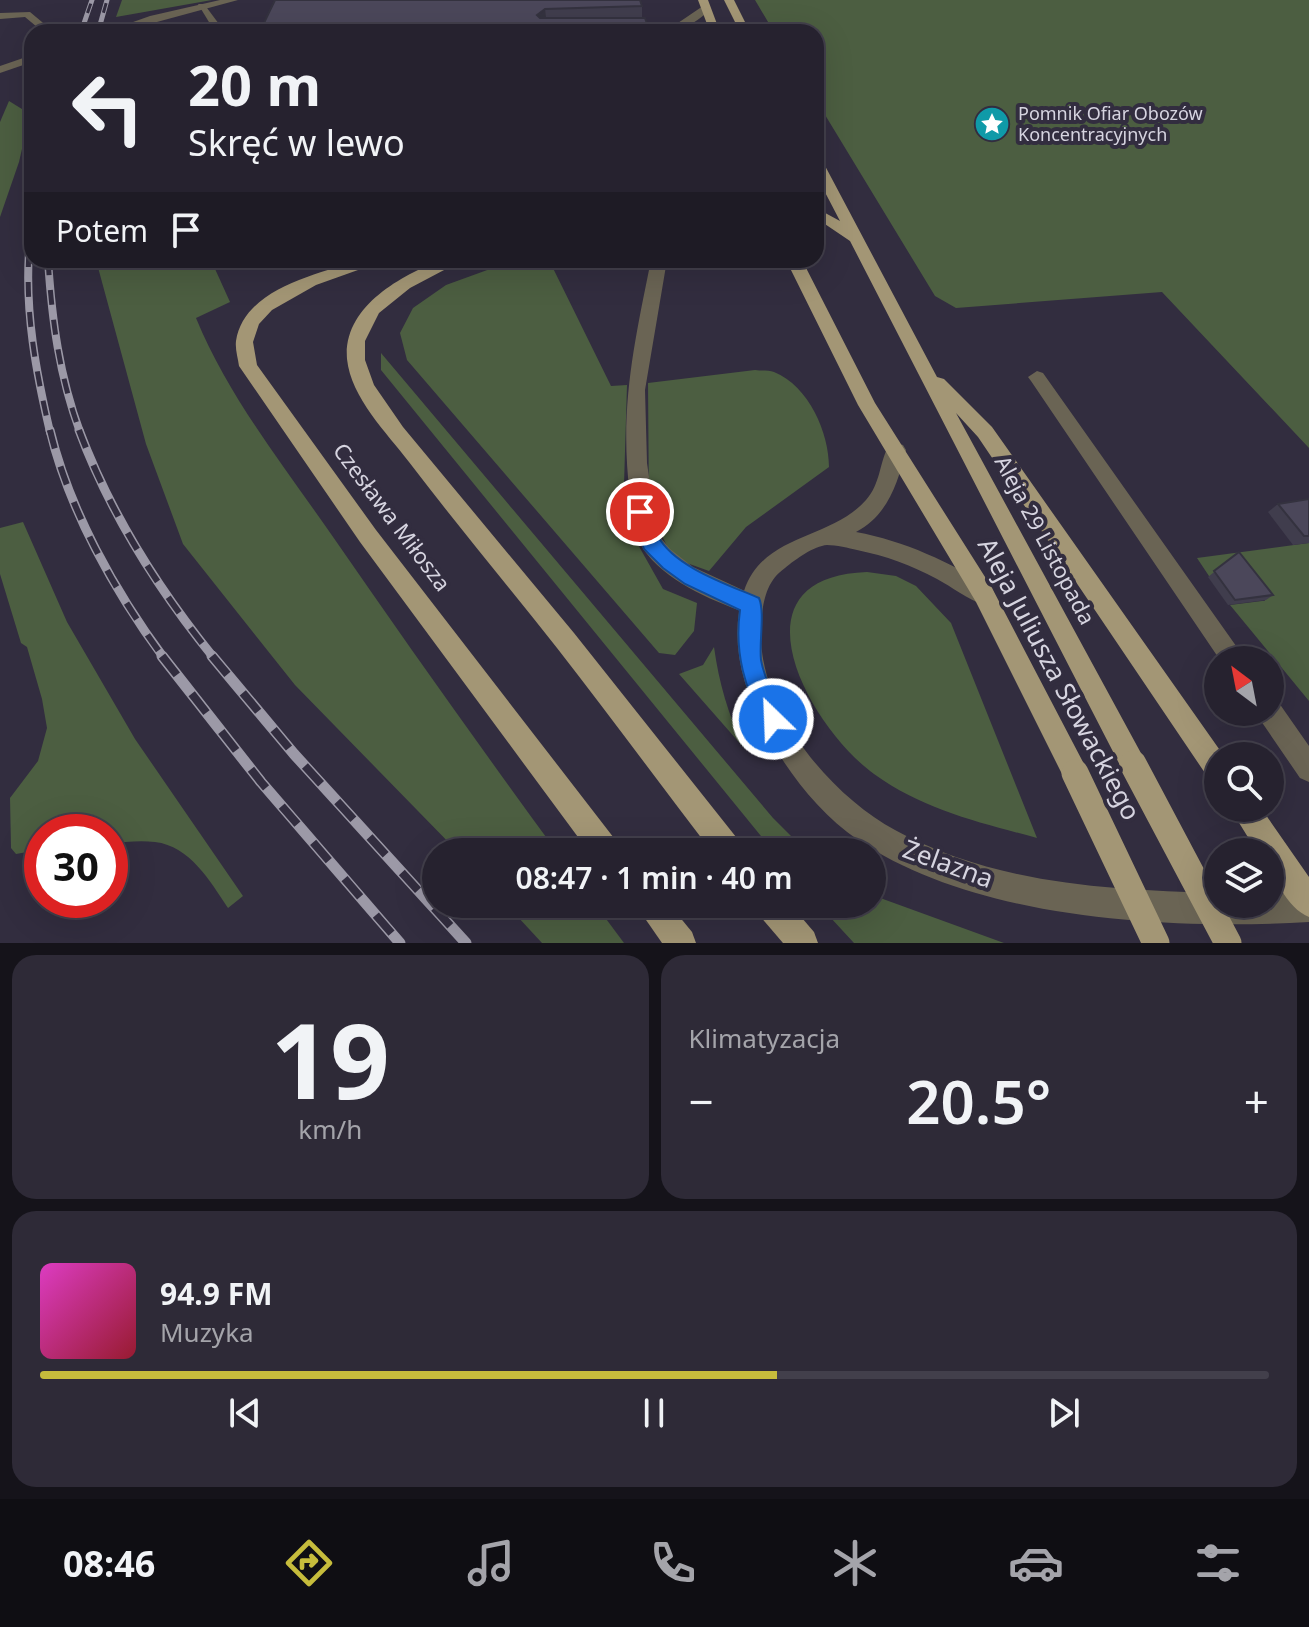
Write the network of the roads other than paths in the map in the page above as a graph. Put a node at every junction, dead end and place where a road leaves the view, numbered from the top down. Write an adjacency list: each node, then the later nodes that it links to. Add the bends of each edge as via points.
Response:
1 (233, 0): 4 (street)
2 (729, 0): 11 (main road)
3 (705, 4): 9 (street); 10 (main road)
4 (201, 6): 7 (street); 8 (street)
5 (0, 16): 6 (street, via 30,11)
6 (42, 24)
7 (138, 24)
8 (214, 24)
9 (686, 24)
10 (712, 24)
11 (741, 24)
12 (24, 61): 13 (street)
13 (2, 75)
14 (824, 177): 16 (main road, Aleja 29 Listopada)
15 (824, 217): 16 (main road)
16 (858, 240): 21 (main road, Aleja 29 Listopada)
17 (354, 268): 32 (main road, Czesława Miłosza, via 295,288 262,310 245,332 242,344 248,366 359,524)
18 (435, 268): 33 (main road, via 378,303 356,344 361,376 387,419)
19 (658, 268): 26 (street, via 637,378 640,512 651,544 670,562)
20 (798, 268): 23 (main road, via 867,405)
21 (921, 366): 29 (main road, via 985,432); 40 (main road, Aleja 29 Listopada, bridge)
22 (1037, 377): 27 (street)
23 (896, 450): 24 (street, Żelazna, via 886,492); 25 (main road, Aleja Juliusza Słowackiego)
24 (829, 537): 25 (street, via 898,549); 26 (street, Żelazna, via 776,564 759,582)
25 (984, 595): 39 (main road, Aleja Juliusza Słowackiego, bridge)
26 (752, 605): 34 (street, Żelazna, via 750,662 784,741 810,776 880,838 943,868 1056,898 1247,911)
27 (1224, 646)
28 (1280, 726): 30 (street)
29 (1204, 750)
30 (1309, 769)
31 (1253, 822): 34 (main road)
32 (596, 838)
33 (719, 838)
34 (1309, 904)
35 (661, 918): 37 (main road)
36 (782, 918): 38 (main road)
37 (681, 943)
38 (803, 943)
39 (1156, 943)
40 (1228, 943)

